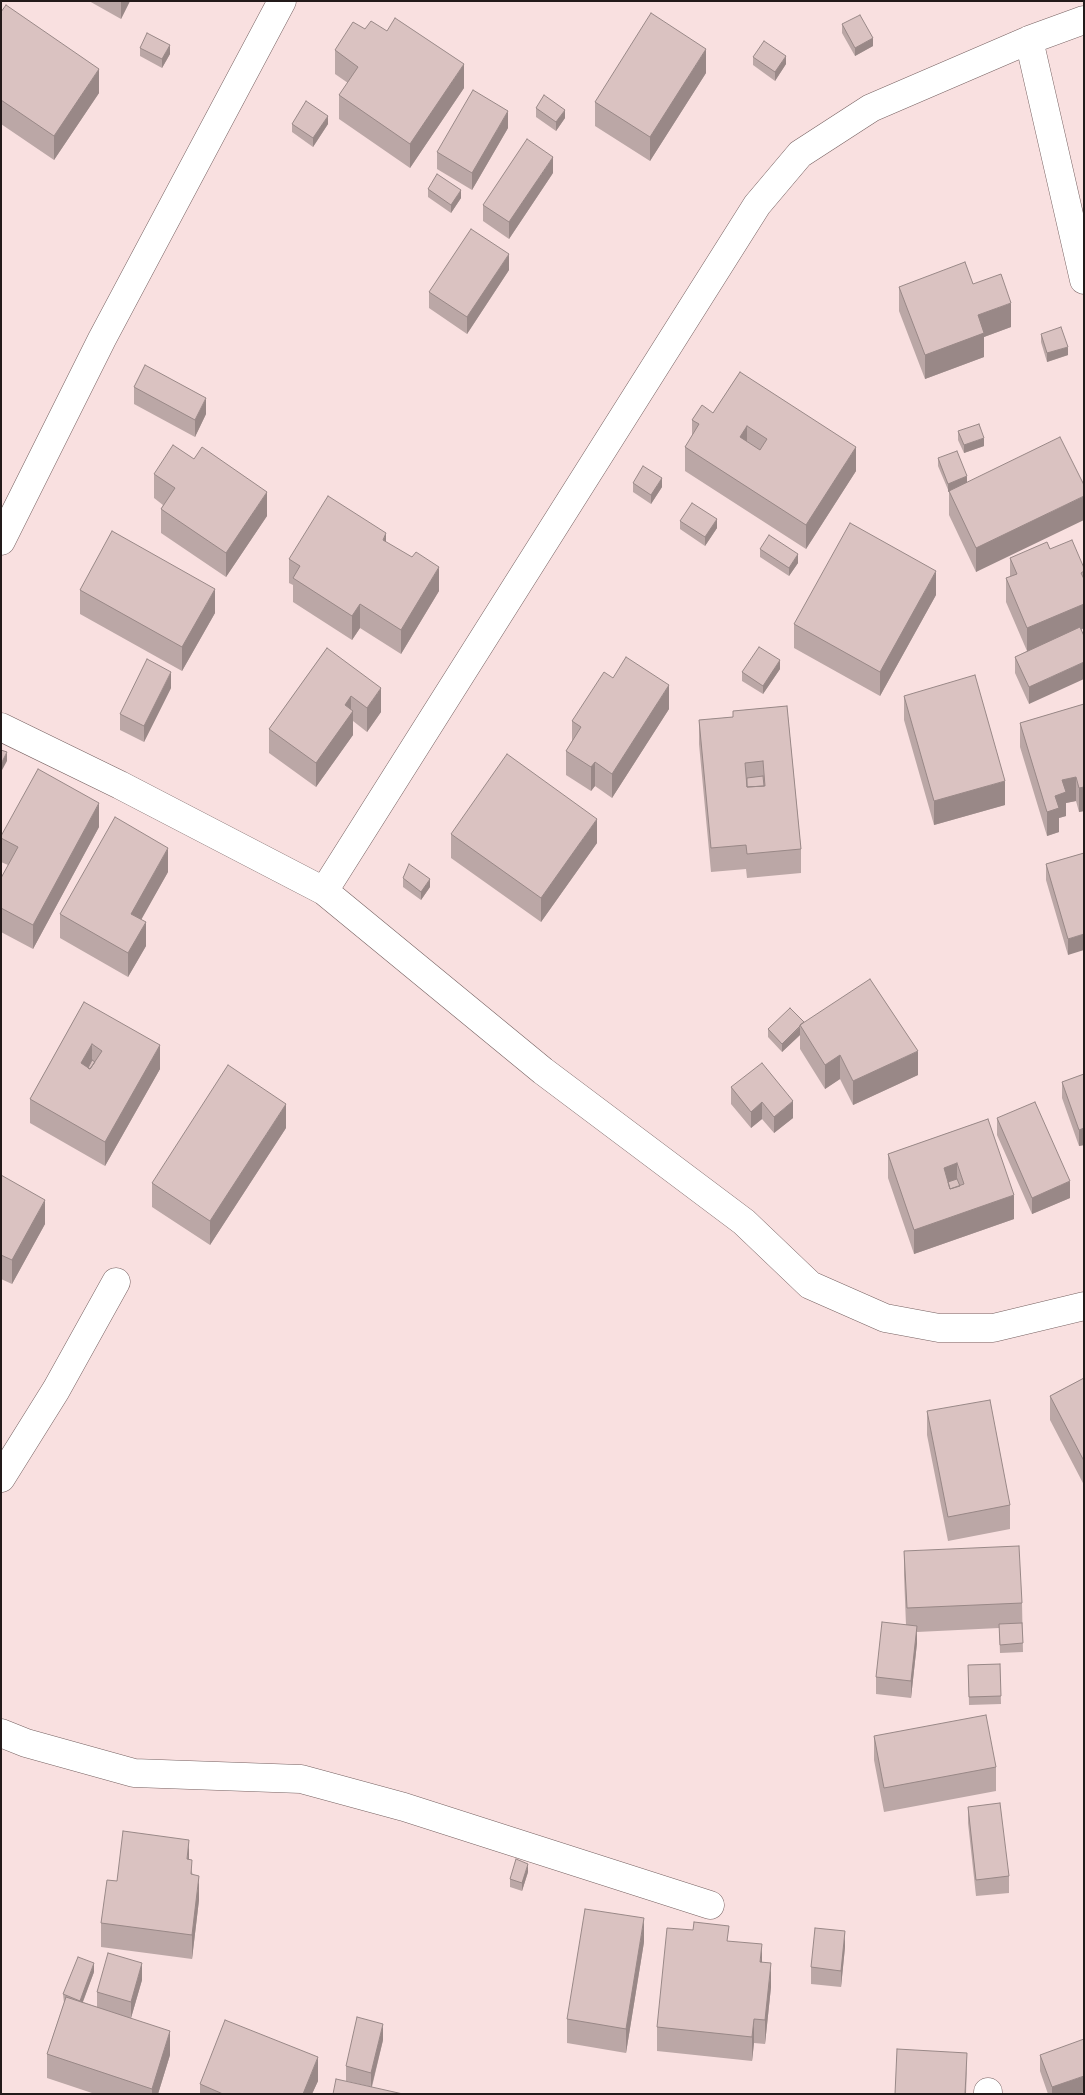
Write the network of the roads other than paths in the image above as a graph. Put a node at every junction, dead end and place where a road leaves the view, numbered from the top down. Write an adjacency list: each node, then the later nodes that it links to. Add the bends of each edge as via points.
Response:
1 (282, 1): 5 (street, via 102,340)
2 (1084, 20): 3 (street)
3 (1029, 40): 4 (street); 7 (street, via 871,108 800,154 757,205)
4 (1084, 280)
5 (1, 541)
6 (1, 727): 7 (street)
7 (324, 891): 9 (street, via 543,1071 744,1222 810,1285 884,1318 939,1328 993,1328)
8 (116, 1282): 10 (street, via 56,1390)
9 (1084, 1306)
10 (1, 1478)
11 (1, 1733): 12 (street, via 134,1773 301,1779 404,1807)
12 (710, 1905)

